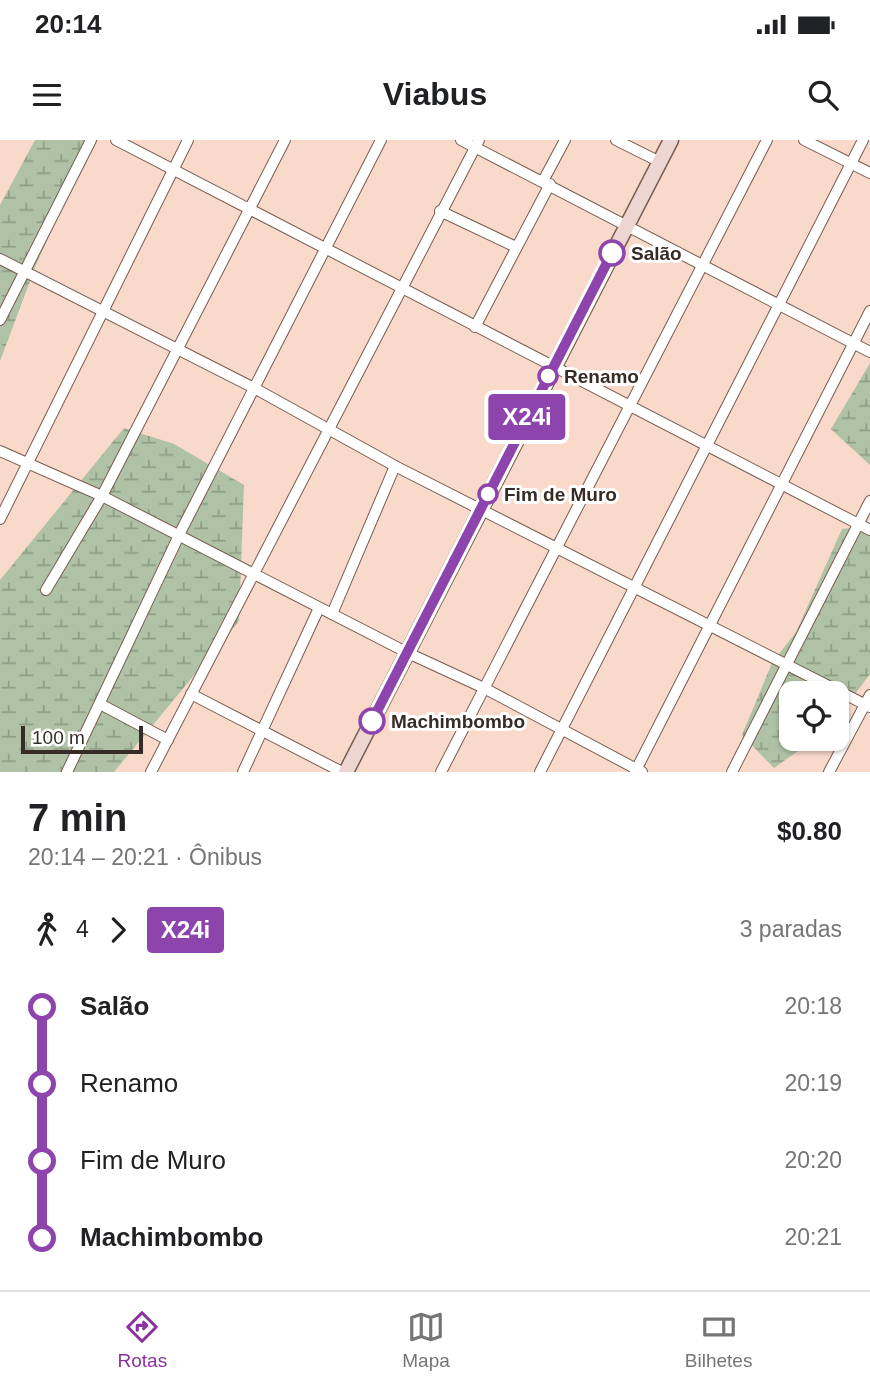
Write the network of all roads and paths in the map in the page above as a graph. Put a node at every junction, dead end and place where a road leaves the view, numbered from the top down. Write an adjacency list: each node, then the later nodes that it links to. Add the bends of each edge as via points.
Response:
1 (91, 140): 26 (street)
2 (116, 140): 16 (street)
3 (188, 140): 16 (street)
4 (285, 140): 19 (street)
5 (381, 140): 22 (street)
6 (461, 140): 13 (street)
7 (565, 140): 18 (street)
8 (616, 140): 14 (street)
9 (671, 140): 14 (street)
10 (767, 140): 25 (street)
11 (804, 140): 15 (street)
12 (863, 140): 15 (street)
13 (476, 144): 18 (street); 20 (street)
14 (660, 162): 21 (street)
15 (851, 164): 17 (street); 28 (street)
16 (173, 169): 19 (street); 29 (street)
17 (870, 173)
18 (547, 183): 21 (street); 23 (street)
19 (250, 208): 22 (street); 34 (street)
20 (440, 211): 23 (street); 27 (street)
21 (627, 225): 25 (street); 36 (street)
22 (326, 246): 27 (street); 37 (street)
23 (516, 247): 32 (street)
24 (0, 259): 26 (street)
25 (703, 266): 28 (street); 38 (street)
26 (23, 270): 29 (street); 31 (street)
27 (400, 287): 32 (street); 39 (street)
28 (778, 305): 33 (street); 40 (street)
29 (102, 312): 34 (street); 42 (street)
30 (870, 312): 33 (street)
31 (0, 320)
32 (475, 327): 36 (street)
33 (853, 344): 35 (street); 44 (street)
34 (177, 348): 37 (street); 45 (street)
35 (870, 352)
36 (553, 366): 38 (street); 47 (street)
37 (254, 388): 39 (street); 51 (street)
38 (629, 406): 40 (street); 52 (street)
39 (328, 429): 43 (street); 53 (street)
40 (706, 444): 44 (street); 54 (street)
41 (0, 451): 42 (street)
42 (26, 462): 45 (street); 48 (street)
43 (395, 466): 47 (street); 57 (street)
44 (782, 483): 49 (street); 58 (street)
45 (102, 496): 51 (street); 55 (street)
46 (870, 501): 49 (street)
47 (481, 508): 52 (street); 59 (street)
48 (0, 519)
49 (858, 524): 50 (street); 60 (street)
50 (870, 530)
51 (179, 534): 53 (street); 64 (street)
52 (558, 547): 54 (street); 61 (street)
53 (253, 574): 56 (street); 62 (street)
54 (635, 586): 58 (street); 65 (street)
55 (46, 590)
56 (320, 608): 57 (street); 66 (street)
57 (332, 614): 59 (street)
58 (709, 625): 60 (street); 68 (street)
59 (408, 653): 61 (street); 72 (street)
60 (787, 664): 63 (street); 75 (street)
61 (484, 688): 65 (street); 73 (street)
62 (191, 694): 66 (street); 67 (street)
63 (868, 702): 76 (street)
64 (100, 704): 67 (street); 69 (street)
65 (561, 729): 68 (street); 74 (street)
66 (262, 732): 71 (street); 72 (street)
67 (168, 740): 70 (street)
68 (638, 771)
69 (67, 772)
70 (151, 772)
71 (243, 772)
72 (344, 772)
73 (441, 772)
74 (540, 772)
75 (732, 772)
76 (829, 772)

